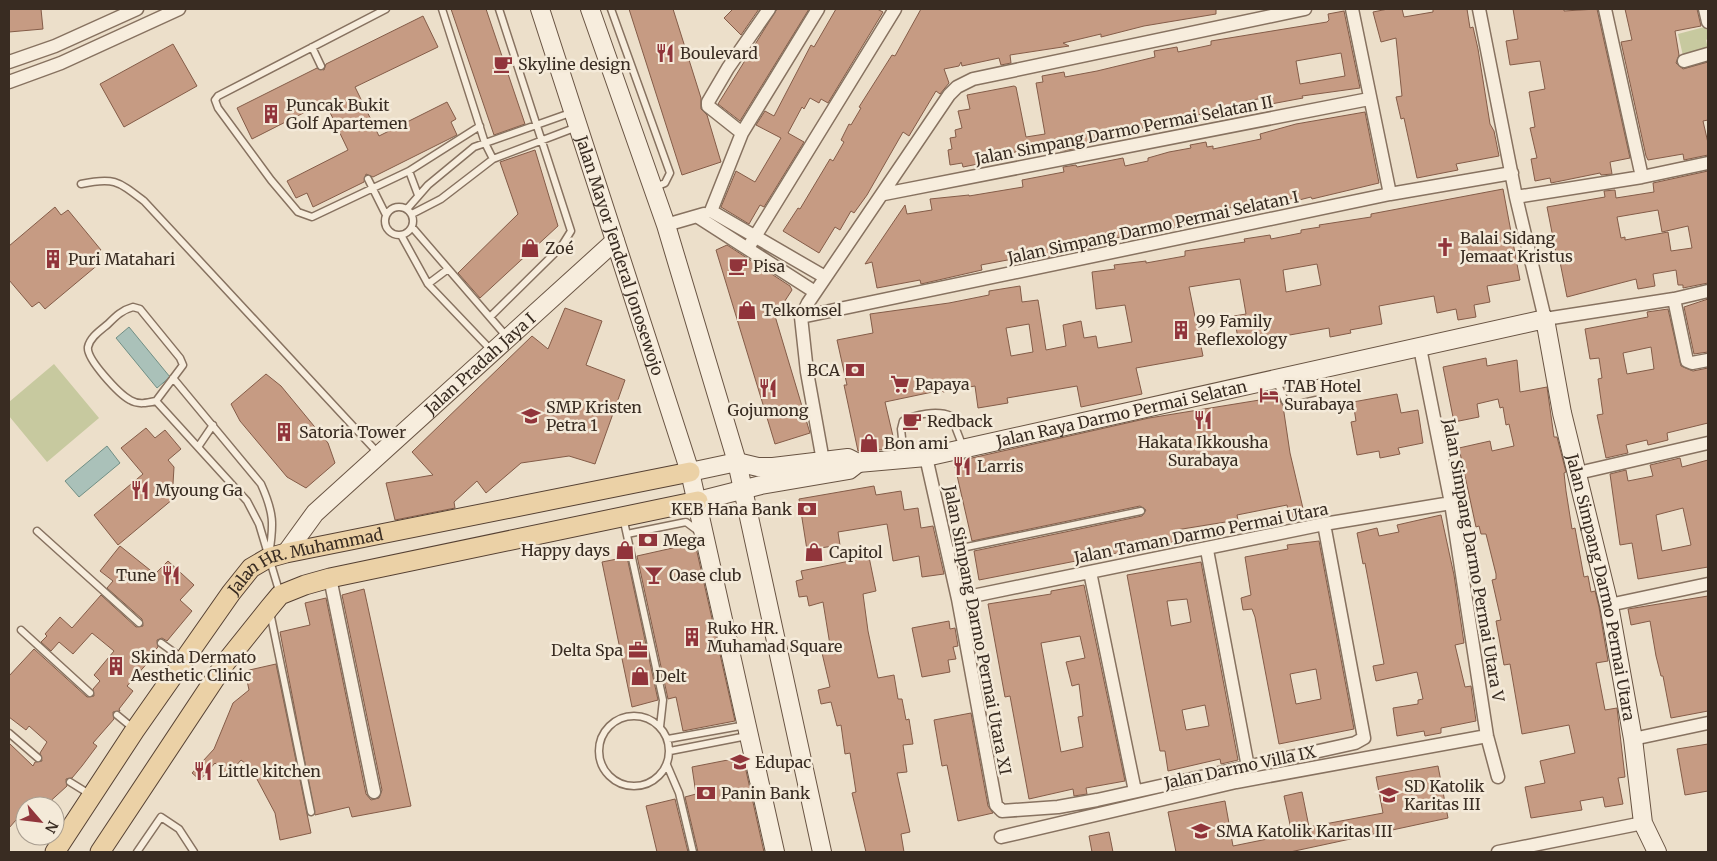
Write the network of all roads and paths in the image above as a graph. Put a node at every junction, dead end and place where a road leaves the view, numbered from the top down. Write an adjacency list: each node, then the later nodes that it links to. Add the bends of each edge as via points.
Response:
1 (137, 9): 21 (street, via 55,46)
2 (179, 9): 23 (street, via 61,63)
3 (386, 9): 18 (lane)
4 (442, 9): 27 (lane)
5 (498, 9): 26 (lane)
6 (540, 9): 25 (street, Jalan Mayor Jenderal Jonosewojo)
7 (590, 9): 39 (street)
8 (611, 9): 39 (lane, via 670,173 665,183)
9 (769, 9): 28 (street, via 708,102 708,106)
10 (818, 9): 28 (street)
11 (895, 9): 51 (street)
12 (1305, 9): 40 (street, via 973,79 949,95)
13 (1352, 9): 24 (street)
14 (1479, 9): 34 (street)
15 (1605, 9): 35 (street)
16 (1705, 9): 17 (street)
17 (1708, 22)
18 (312, 47): 22 (lane); 38 (lane, via 218,96 218,108 271,180 304,216 312,216)
19 (1708, 54): 20 (street)
20 (1684, 61)
21 (9, 62)
22 (321, 66)
23 (9, 82)
24 (1369, 99): 40 (street, Jalan Simpang Darmo Permai Selatan II); 41 (street)
25 (576, 120): 26 (lane); 30 (lane); 52 (street, Jalan Mayor Jenderal Jonosewojo)
26 (537, 124): 29 (lane); 30 (lane)
27 (480, 126): 29 (lane); 33 (lane)
28 (742, 133): 45 (street)
29 (485, 142): 31 (lane); 42 (lane)
30 (543, 142): 31 (lane); 60 (lane, via 571,231 561,248)
31 (493, 159): 44 (lane, via 442,200)
32 (1708, 163): 35 (street)
33 (409, 171): 38 (lane); 42 (lane)
34 (1512, 173): 41 (street, Jalan Simpang Darmo Permai Selatan I); 43 (street)
35 (1642, 177): 43 (street)
36 (368, 179): 38 (lane)
37 (81, 184): 75 (lane, via 104,179 121,183 144,201)
38 (372, 188): 46 (lane)
39 (653, 189): 48 (street)
40 (884, 194): 55 (street)
41 (1390, 194): 61 (street, Jalan Simpang Darmo Permai Selatan I)
42 (418, 195): 44 (lane)
43 (1516, 197): 62 (street)
44 (409, 211): 46 (lane, via 396,207); 49 (lane)
45 (711, 211): 47 (street); 51 (street)
46 (386, 215): 50 (lane, via 385,225 389,231)
47 (698, 217): 48 (street); 53 (street)
48 (666, 224): 79 (street)
49 (412, 227): 50 (lane); 54 (lane)
50 (401, 235): 56 (lane)
51 (755, 236): 53 (street); 55 (street)
52 (615, 241): 63 (street, Jalan Pradah Jaya I); 81 (street, Jalan Mayor Jenderal Jonosewojo)
53 (748, 248): 57 (street)
54 (448, 269): 56 (lane); 60 (lane)
55 (825, 277): 57 (street)
56 (428, 284): 65 (lane)
57 (815, 292): 61 (street)
58 (1708, 292): 59 (street, Jalan Raya Darmo Permai Selatan)
59 (1674, 299): 62 (street, Jalan Raya Darmo Permai Selatan); 66 (street, via 1687,361)
60 (491, 316): 63 (lane)
61 (800, 318): 77 (street)
62 (1545, 319): 64 (street, Jalan Raya Darmo Permai Selatan); 82 (street, Jalan Simpang Darmo Permai Utara, via 1562,413)
63 (507, 337): 65 (street, Jalan Pradah Jaya I)
64 (1420, 348): 68 (street, Jalan Raya Darmo Permai Selatan); 85 (street, Jalan Simpang Darmo Permai Utara V)
65 (492, 351): 75 (street, Jalan Pradah Jaya I)
66 (1708, 360)
67 (173, 378): 70 (lane); 70 (lane, via 183,365 180,358 140,309 124,309 90,340 91,358 119,392 131,401 144,404); 71 (lane)
68 (1275, 378): 69 (lane, via 1290,406); 74 (street, Jalan Raya Darmo Permai Selatan)
69 (1316, 400)
70 (156, 401): 73 (lane)
71 (213, 425): 73 (lane); 93 (lane, via 261,484 269,503 274,526)
72 (1708, 443): 82 (street)
73 (198, 447): 93 (lane, via 247,501 259,524)
74 (964, 448): 76 (street, Jalan Raya Darmo Permai Selatan); 78 (lane, via 951,416 944,412 910,417 903,421 901,429)
75 (381, 456): 92 (street, Jalan Pradah Jaya I, via 315,513)
76 (926, 457): 78 (street, Jalan Raya Darmo Permai Selatan); 91 (street, Jalan Simpang Darmo Permai Utara XI)
77 (823, 460): 79 (street, Jalan Raya Darmo Permai Selatan, via 758,467); 80 (street, Jalan Raya Darmo Permai Selatan, via 848,458)
78 (904, 460): 80 (street, Jalan Raya Darmo Permai Selatan)
79 (737, 462): 81 (street); 83 (street)
80 (858, 463): 83 (street, Jalan Raya Darmo Permai Selatan, via 849,470 761,485)
81 (690, 472): 84 (street, Jalan Mayor Jenderal Jonosewojo); 92 (main road, Jalan HR. Muhammad)
82 (1578, 473): 99 (street, Jalan Simpang Darmo Permai Utara)
83 (744, 491): 84 (street, Jalan Raya Darmo Permai Selatan); 133 (street)
84 (698, 501): 88 (main road, Jalan HR. Muhammad); 109 (street, Jalan Mayor Jenderal Jonosewojo)
85 (1451, 503): 87 (street, Jalan Taman Darmo Permai Utara); 111 (street, Jalan Simpang Darmo Permai Utara V)
86 (1141, 511): 91 (lane)
87 (1324, 524): 90 (street, Jalan Taman Darmo Permai Utara); 117 (street, via 1365,734 1361,741)
88 (625, 525): 95 (main road, Jalan HR. Muhammad); 107 (lane, via 663,700); 109 (lane, via 686,522 702,536)
89 (37, 531): 100 (lane)
90 (1207, 550): 94 (street, Jalan Taman Darmo Permai Utara); 117 (street)
91 (948, 551): 97 (street, Jalan Simpang Darmo Permai Utara XI)
92 (286, 553): 93 (main road, Jalan HR. Muhammad)
93 (268, 558): 98 (lane); 103 (main road, Jalan HR. Muhammad, via 250,568)
94 (1090, 572): 97 (street, Jalan Taman Darmo Permai Utara); 120 (street)
95 (330, 578): 98 (main road, Jalan HR. Muhammad, via 305,585); 121 (street)
96 (1708, 584): 99 (street)
97 (958, 600): 120 (street, Jalan Simpang Darmo Permai Utara XI, via 998,809 1058,807)
98 (275, 601): 123 (lane); 127 (main road, Jalan HR. Muhammad, via 226,662)
99 (1609, 605): 113 (street, Jalan Simpang Darmo Permai Utara)
100 (139, 623)
101 (21, 630): 104 (lane)
102 (161, 643): 103 (lane)
103 (184, 660): 108 (main road, Jalan HR. Muhammad)
104 (90, 693)
105 (117, 715): 108 (lane)
106 (1708, 724): 113 (street)
107 (660, 727): 112 (lane); 116 (lane, via 642,717 622,718 606,729 598,748 602,768 616,782 635,787 654,780)
108 (135, 730): 122 (main road, Jalan HR. Muhammad)
109 (746, 731): 112 (lane); 114 (lane); 131 (lane); 132 (street, Jalan Mayor Jenderal Jonosewojo)
110 (9, 733): 115 (lane)
111 (1487, 736): 118 (street, Jalan Simpang Darmo Permai Utara V); 125 (street, Jalan Darmo Villa IX, via 1236,782)
112 (668, 739): 114 (lane)
113 (1633, 739): 124 (street, Jalan Simpang Darmo Permai Utara)
114 (670, 751): 116 (lane)
115 (38, 758)
116 (667, 765): 130 (lane, via 678,793)
117 (1248, 767): 120 (street)
118 (1498, 777)
119 (70, 782): 122 (lane)
120 (1135, 791)
121 (374, 792)
122 (92, 796): 126 (main road, Jalan HR. Muhammad)
123 (311, 812)
124 (1643, 823): 134 (street); 135 (street, Jalan Simpang Darmo Permai Utara)
125 (1001, 837)
126 (55, 852)
127 (100, 852)
128 (137, 852): 129 (lane, via 160,817 179,829)
129 (194, 852)
130 (693, 852)
131 (770, 852)
132 (775, 852)
133 (822, 852)
134 (1498, 852)
135 (1657, 852)

